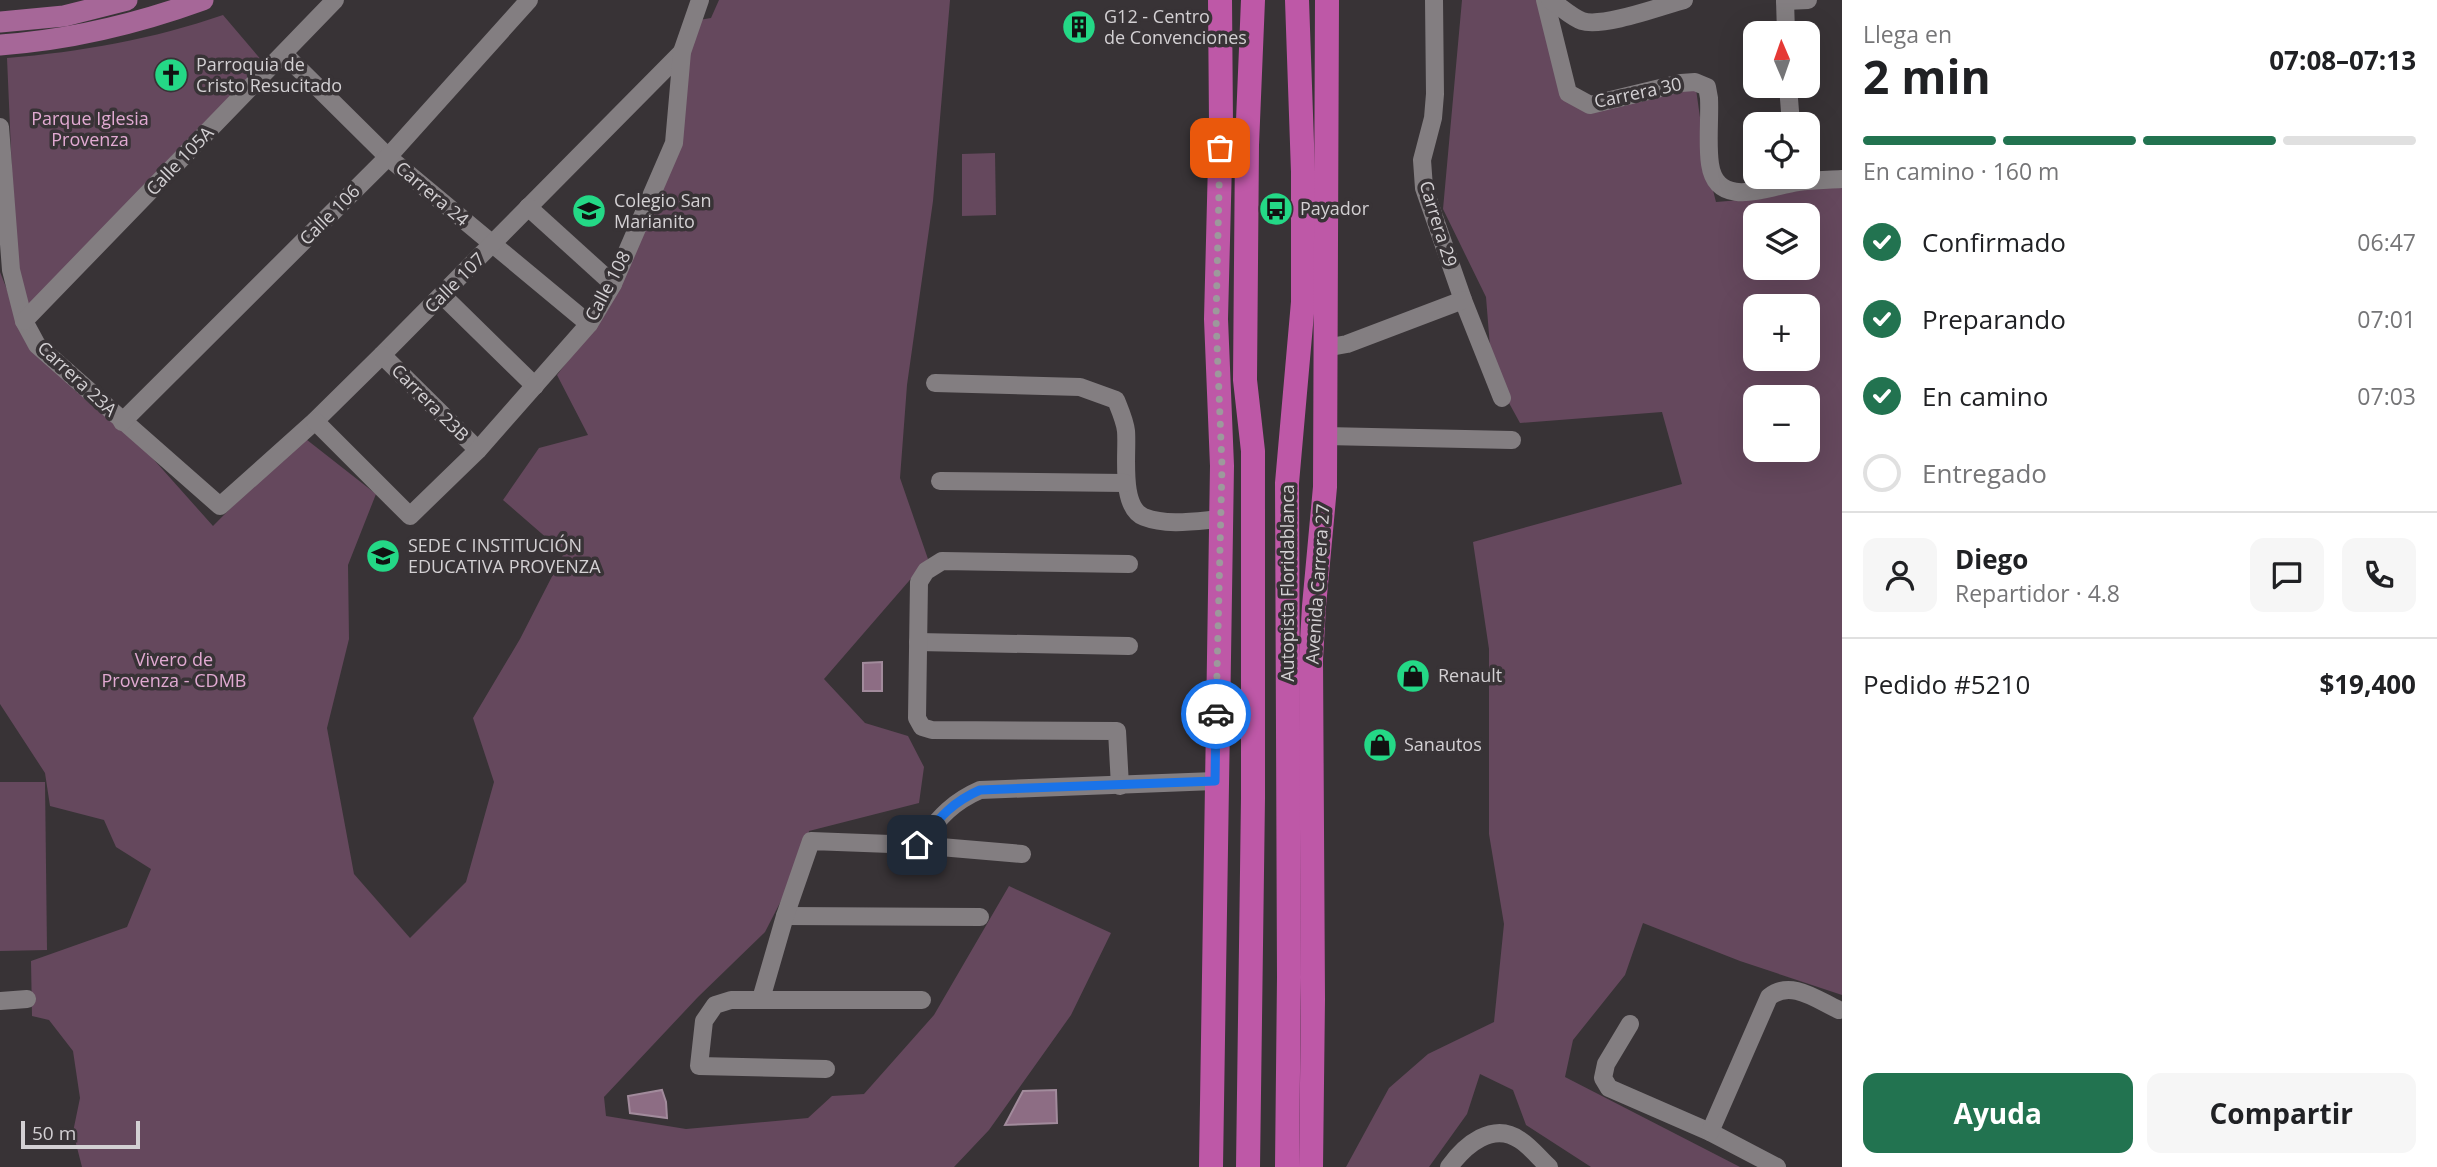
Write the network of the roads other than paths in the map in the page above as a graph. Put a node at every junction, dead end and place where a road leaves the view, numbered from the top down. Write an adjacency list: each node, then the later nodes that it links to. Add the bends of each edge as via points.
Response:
1 (127, 0): 18 (main road, via 64,16)
2 (203, 0): 19 (main road, via 99,32)
3 (335, 0): 21 (street, Calle 105A)
4 (529, 0): 26 (street, Calle 106)
5 (700, 0): 20 (street, Calle 108)
6 (1220, 0): 23 (highway)
7 (1244, 0): 23 (highway)
8 (1253, 0): 69 (highway, Autopista Floridablanca, via 1245,380 1253,451)
9 (1297, 0): 22 (highway, Autopista Floridablanca)
10 (1327, 0): 25 (highway, Avenida Carrera 27)
11 (1434, 0): 34 (street, Carrera 29, via 1435,94 1422,160 1424,188)
12 (1545, 0): 29 (street, Carrera 30, via 1568,93 1590,105 1681,83 1707,87 1710,166 1718,184 1734,192)
13 (1550, 0): 14 (street, via 1583,21 1597,22)
14 (1684, 0)
15 (1808, 0): 16 (street)
16 (1784, 1): 17 (street)
17 (1785, 21)
18 (0, 22)
19 (0, 45)
20 (682, 52): 30 (street, Calle 107); 32 (street, Calle 108, via 674,143)
21 (284, 54): 26 (street, Carrera 24); 35 (street, Calle 105A)
22 (1300, 85): 25 (highway); 70 (highway, Autopista Floridablanca, via 1303,302 1287,483)
23 (1221, 123): 50 (highway, via 1216,319)
24 (0, 127): 35 (street, Carrera 23A, via 11,270)
25 (1325, 147): 37 (highway, Avenida Carrera 27)
26 (388, 157): 31 (street, Carrera 24); 43 (street, Calle 106)
27 (1842, 178): 28 (street)
28 (1820, 179)
29 (1768, 189)
30 (528, 207): 31 (street, Calle 107); 32 (street)
31 (494, 244): 33 (street, Calle 107); 36 (street, Carrera 24)
32 (613, 284): 36 (street, Calle 108)
33 (442, 295): 38 (street, Calle 107); 40 (street)
34 (1463, 300): 37 (street); 41 (street, Carrera 29)
35 (24, 321): 43 (street, Carrera 23A, via 37,345)
36 (589, 324): 40 (street, Calle 108)
37 (1325, 348): 44 (highway, Avenida Carrera 27)
38 (382, 355): 42 (street, Calle 107); 46 (street, Carrera 23B)
39 (936, 383): 48 (street, via 1080,387 1116,400 1126,429)
40 (535, 386): 46 (street, Calle 108)
41 (1502, 398)
42 (315, 421): 46 (street, Calle 108, via 410,516); 49 (street, Calle 107)
43 (122, 422): 49 (street, Carrera 23A)
44 (1325, 436): 45 (street); 71 (highway, Avenida Carrera 27, via 1311,659)
45 (1512, 440)
46 (478, 450)
47 (940, 481): 48 (street)
48 (1125, 483): 50 (street, via 1141,516 1182,522)
49 (220, 506)
50 (1220, 520): 54 (highway)
51 (1129, 564): 52 (street, via 943,561 926,571 919,582)
52 (918, 642): 53 (street); 55 (street, via 917,718 922,727 1117,731)
53 (1129, 646)
54 (1215, 781): 55 (street); 68 (highway)
55 (1120, 786): 56 (street, via 980,790 960,799)
56 (917, 845): 57 (street); 58 (street, via 811,841)
57 (1022, 854)
58 (785, 916): 59 (street); 61 (street)
59 (980, 917)
60 (27, 999): 63 (street)
61 (761, 999): 62 (street); 66 (street, via 715,1004 704,1021 699,1066)
62 (922, 1000)
63 (0, 1001)
64 (1839, 1010): 67 (street, via 1793,989 1769,997)
65 (1630, 1024): 67 (street, via 1606,1064 1603,1078 1609,1088)
66 (826, 1069)
67 (1710, 1132): 74 (street)
68 (1211, 1167)
69 (1248, 1167)
70 (1287, 1167)
71 (1311, 1167)
72 (1449, 1167): 73 (street, via 1460,1152 1483,1136 1501,1132 1520,1139)
73 (1549, 1167)
74 (1777, 1167)

